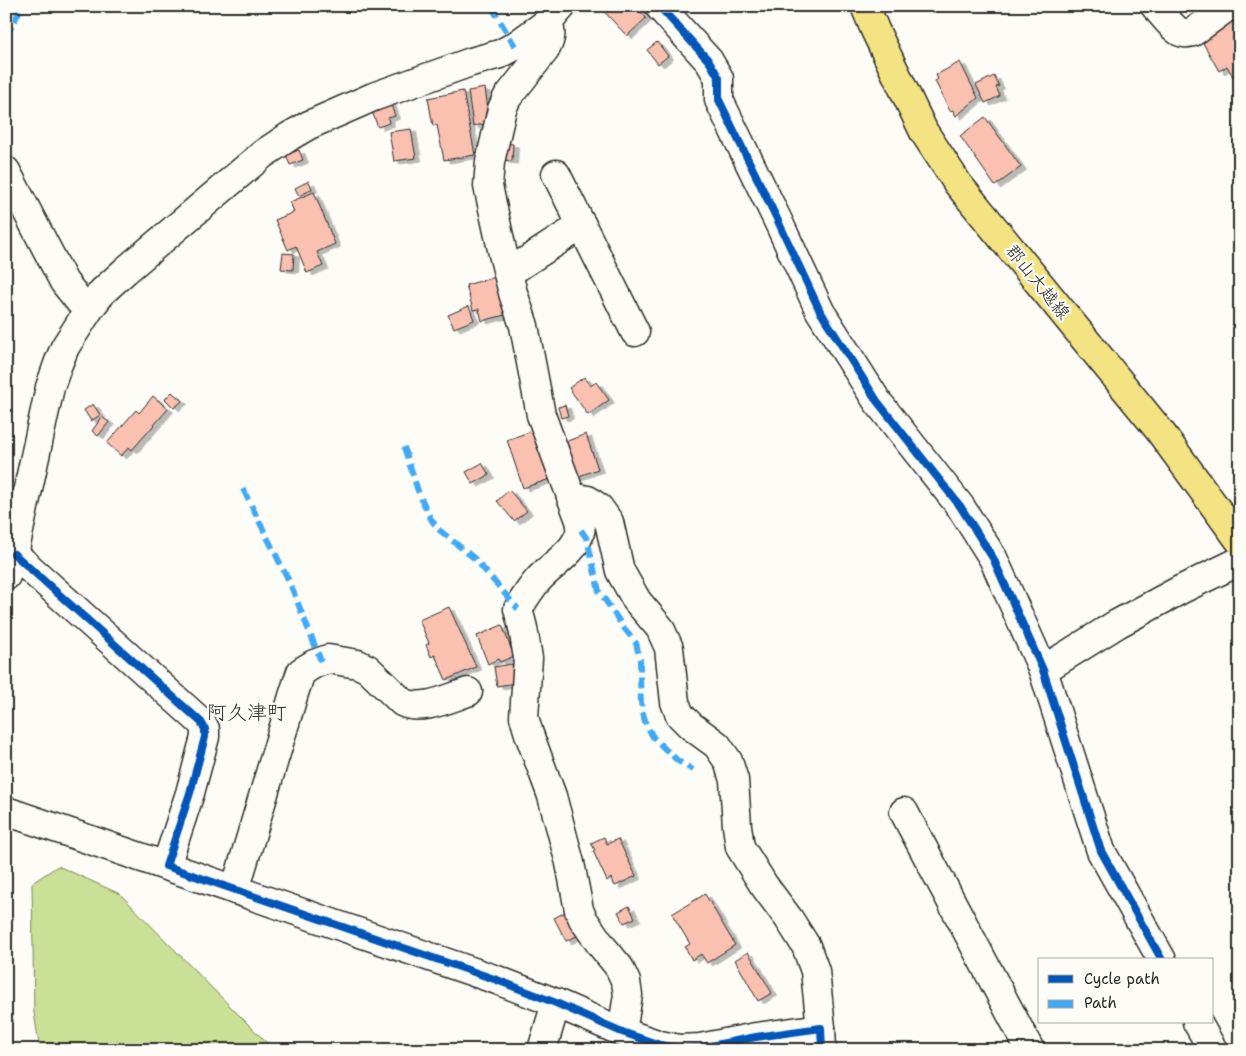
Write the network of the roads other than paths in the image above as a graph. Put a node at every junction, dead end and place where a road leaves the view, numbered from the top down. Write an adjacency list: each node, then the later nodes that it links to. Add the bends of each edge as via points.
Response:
1 (659, 6): 16 (street, via 715,70 719,78 720,100 820,312 877,401 960,506 993,558)
2 (865, 6): 13 (main road, 郡山大越線, via 924,132 958,184 1159,430)
3 (1155, 6): 4 (street, via 1179,32 1185,33 1193,32)
4 (1229, 6)
5 (555, 14): 9 (street, via 549,44 502,109 490,162 488,186); 10 (street, via 500,54 373,97 290,136 263,154 125,271)
6 (6, 171): 10 (street, via 64,282 80,302)
7 (556, 174): 8 (street)
8 (582, 225): 9 (street); 11 (street)
9 (508, 273): 12 (street, via 524,326 541,414)
10 (90, 308): 15 (street, via 65,347 50,387)
11 (636, 332)
12 (571, 497): 25 (street, via 581,523 578,540 538,580 518,609 528,658 524,717 552,796 579,910 626,982 628,995); 26 (street, via 588,500 609,522 620,572 637,601 660,628 669,648 675,702 680,715 717,745 728,761 734,780 740,847 806,946 815,971)
13 (1240, 541)
14 (1240, 561): 16 (street, via 1125,620)
15 (10, 565): 20 (street, via 206,729 190,793)
16 (1043, 670): 22 (street, via 1101,851)
17 (468, 692): 21 (street, via 435,704 406,704 368,669 358,664 328,659 302,672)
18 (6, 811): 20 (street)
19 (904, 812): 28 (street)
20 (166, 866): 21 (street)
21 (235, 890): 23 (street)
22 (1161, 958)
23 (556, 1003): 25 (street); 27 (street)
24 (1198, 1024): 29 (street)
25 (622, 1032): 26 (street, via 679,1050 756,1037)
26 (822, 1039)
27 (542, 1050)
28 (1030, 1050)
29 (1212, 1050)

